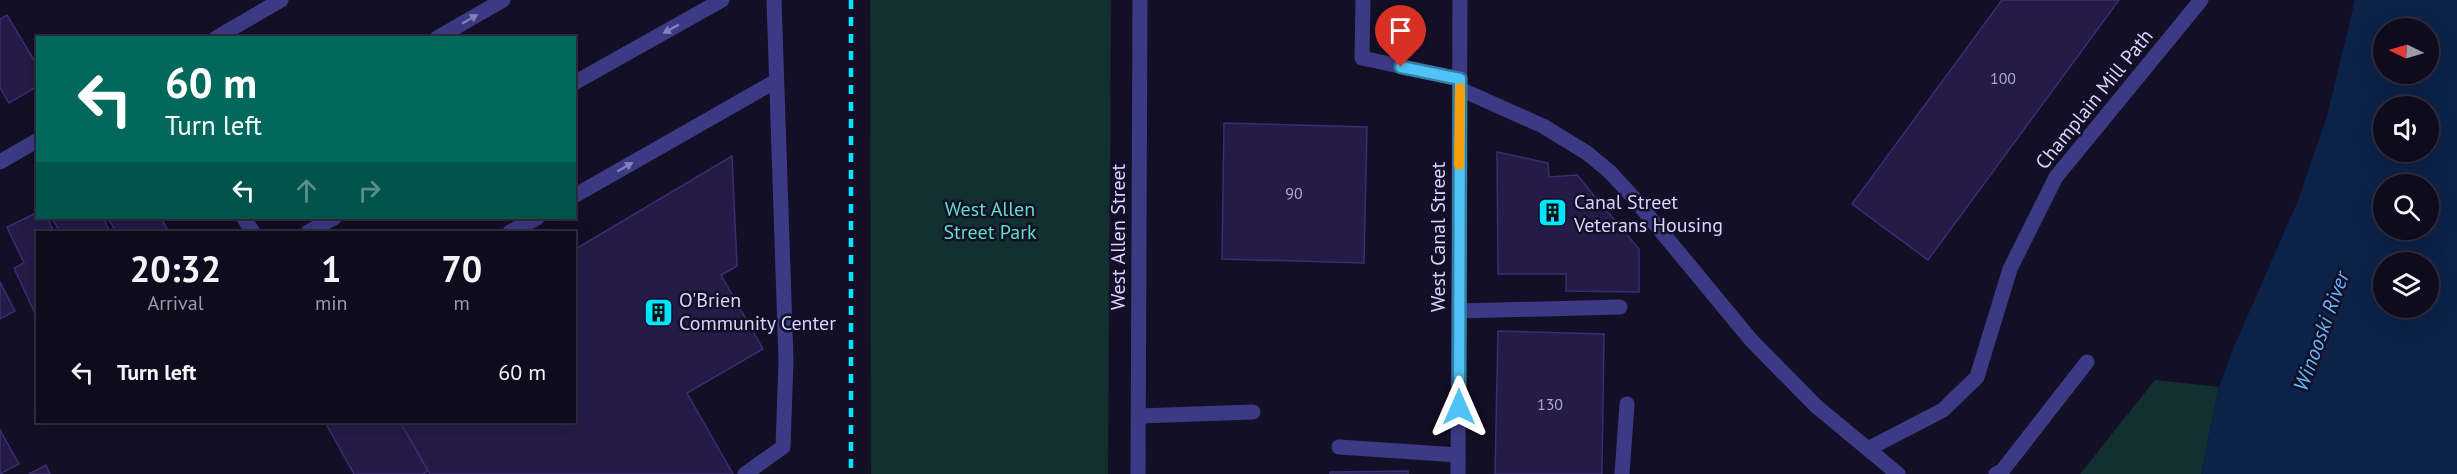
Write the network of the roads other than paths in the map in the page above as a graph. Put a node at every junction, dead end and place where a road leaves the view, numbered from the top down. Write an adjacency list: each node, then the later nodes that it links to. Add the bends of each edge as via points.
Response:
1 (281, 0): 9 (street)
2 (503, 0): 10 (street, one-way to 2)
3 (722, 0): 12 (street, one-way to 12)
4 (774, 0): 11 (street)
5 (1140, 0): 26 (street, West Allen Street)
6 (1363, 0): 13 (street, via 1362,58)
7 (1460, 0): 13 (street, West Canal Street)
8 (2200, 0): 28 (street, Champlain Mill Path, via 2055,177 2010,269 1977,377 1943,410)
9 (219, 36)
10 (440, 36)
11 (776, 81): 16 (street, one-way to 11); 30 (street, via 786,361 783,447)
12 (576, 82)
13 (1460, 84): 22 (street, West Canal Street); 28 (street, via 1544,126 1610,172 1751,340 1816,406)
14 (36, 141): 15 (street)
15 (0, 162)
16 (576, 195)
17 (332, 219): 19 (street)
18 (535, 219): 20 (street)
19 (310, 231)
20 (512, 231)
21 (1620, 308): 22 (street)
22 (1459, 311): 29 (street, West Canal Street)
23 (2087, 362): 35 (street)
24 (1627, 405): 33 (street)
25 (1253, 412): 26 (street)
26 (1139, 416): 31 (street, West Allen Street)
27 (1339, 447): 29 (street)
28 (1868, 449): 34 (street)
29 (1458, 455): 32 (street, West Canal Street)
30 (745, 474)
31 (1138, 474)
32 (1458, 474)
33 (1622, 474)
34 (1898, 474)
35 (1996, 474)

